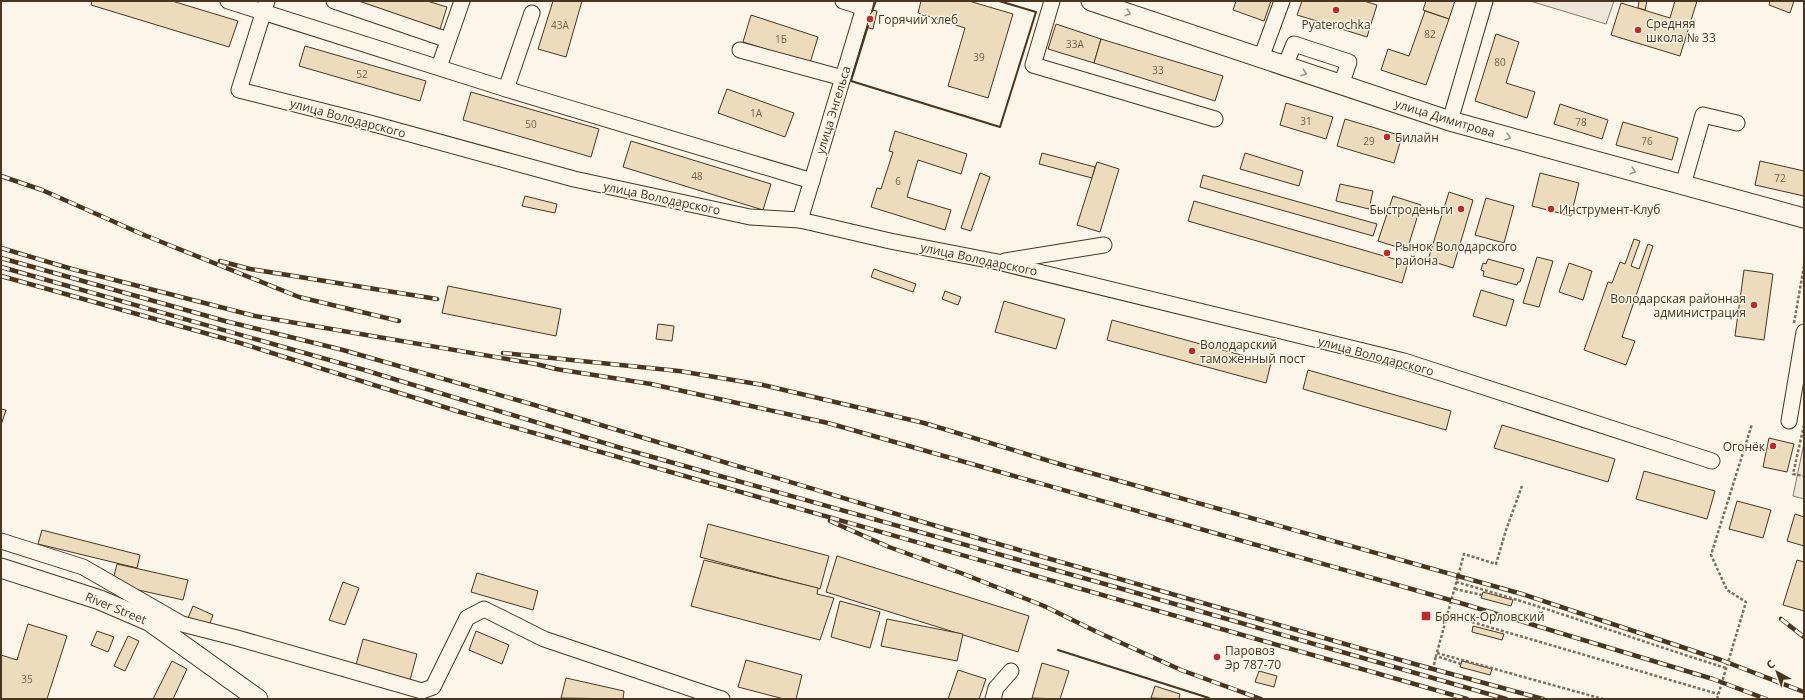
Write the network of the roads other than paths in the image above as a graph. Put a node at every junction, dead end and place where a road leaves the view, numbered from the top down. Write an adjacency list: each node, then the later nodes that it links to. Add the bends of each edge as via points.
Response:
1 (228, 1): 10 (street)
2 (334, 1): 12 (street)
3 (462, 1): 12 (street)
4 (843, 1): 9 (street)
5 (1052, 1): 18 (street, via 1033,65)
6 (1091, 1): 14 (main road, улица Димитрова, one-way to 14)
7 (1282, 1): 14 (street)
8 (1485, 1): 19 (street)
9 (865, 4): 16 (street, улица Энгельса)
10 (266, 7): 15 (street); 24 (street, улица Володарского, via 239,90 574,179 750,217)
11 (532, 13): 17 (street)
12 (448, 40): 15 (street)
13 (740, 50): 16 (street)
14 (1261, 58): 19 (main road, улица Димитрова)
15 (438, 67): 17 (street)
16 (843, 78): 21 (street, улица Энгельса)
17 (506, 89): 21 (street)
18 (1216, 119)
19 (1450, 121): 22 (main road, улица Димитрова, one-way to 22)
20 (1737, 123): 22 (street, via 1704,115)
21 (812, 181): 24 (street, улица Энгельса)
22 (1683, 185): 23 (main road, улица Димитрова)
23 (1804, 218)
24 (800, 220): 26 (street, улица Володарского)
25 (1104, 245): 26 (street)
26 (998, 262): 29 (street, улица Володарского, via 1404,362)
27 (1804, 332): 28 (street)
28 (1789, 421)
29 (1712, 461)
30 (1, 541): 34 (street, via 83,567 182,624 422,691 433,687 467,618 484,609 544,639)
31 (1, 568): 33 (main road, River Street, via 100,600 149,621)
32 (1011, 671): 35 (street, via 996,688)
33 (258, 699)
34 (722, 699)
35 (993, 699)

